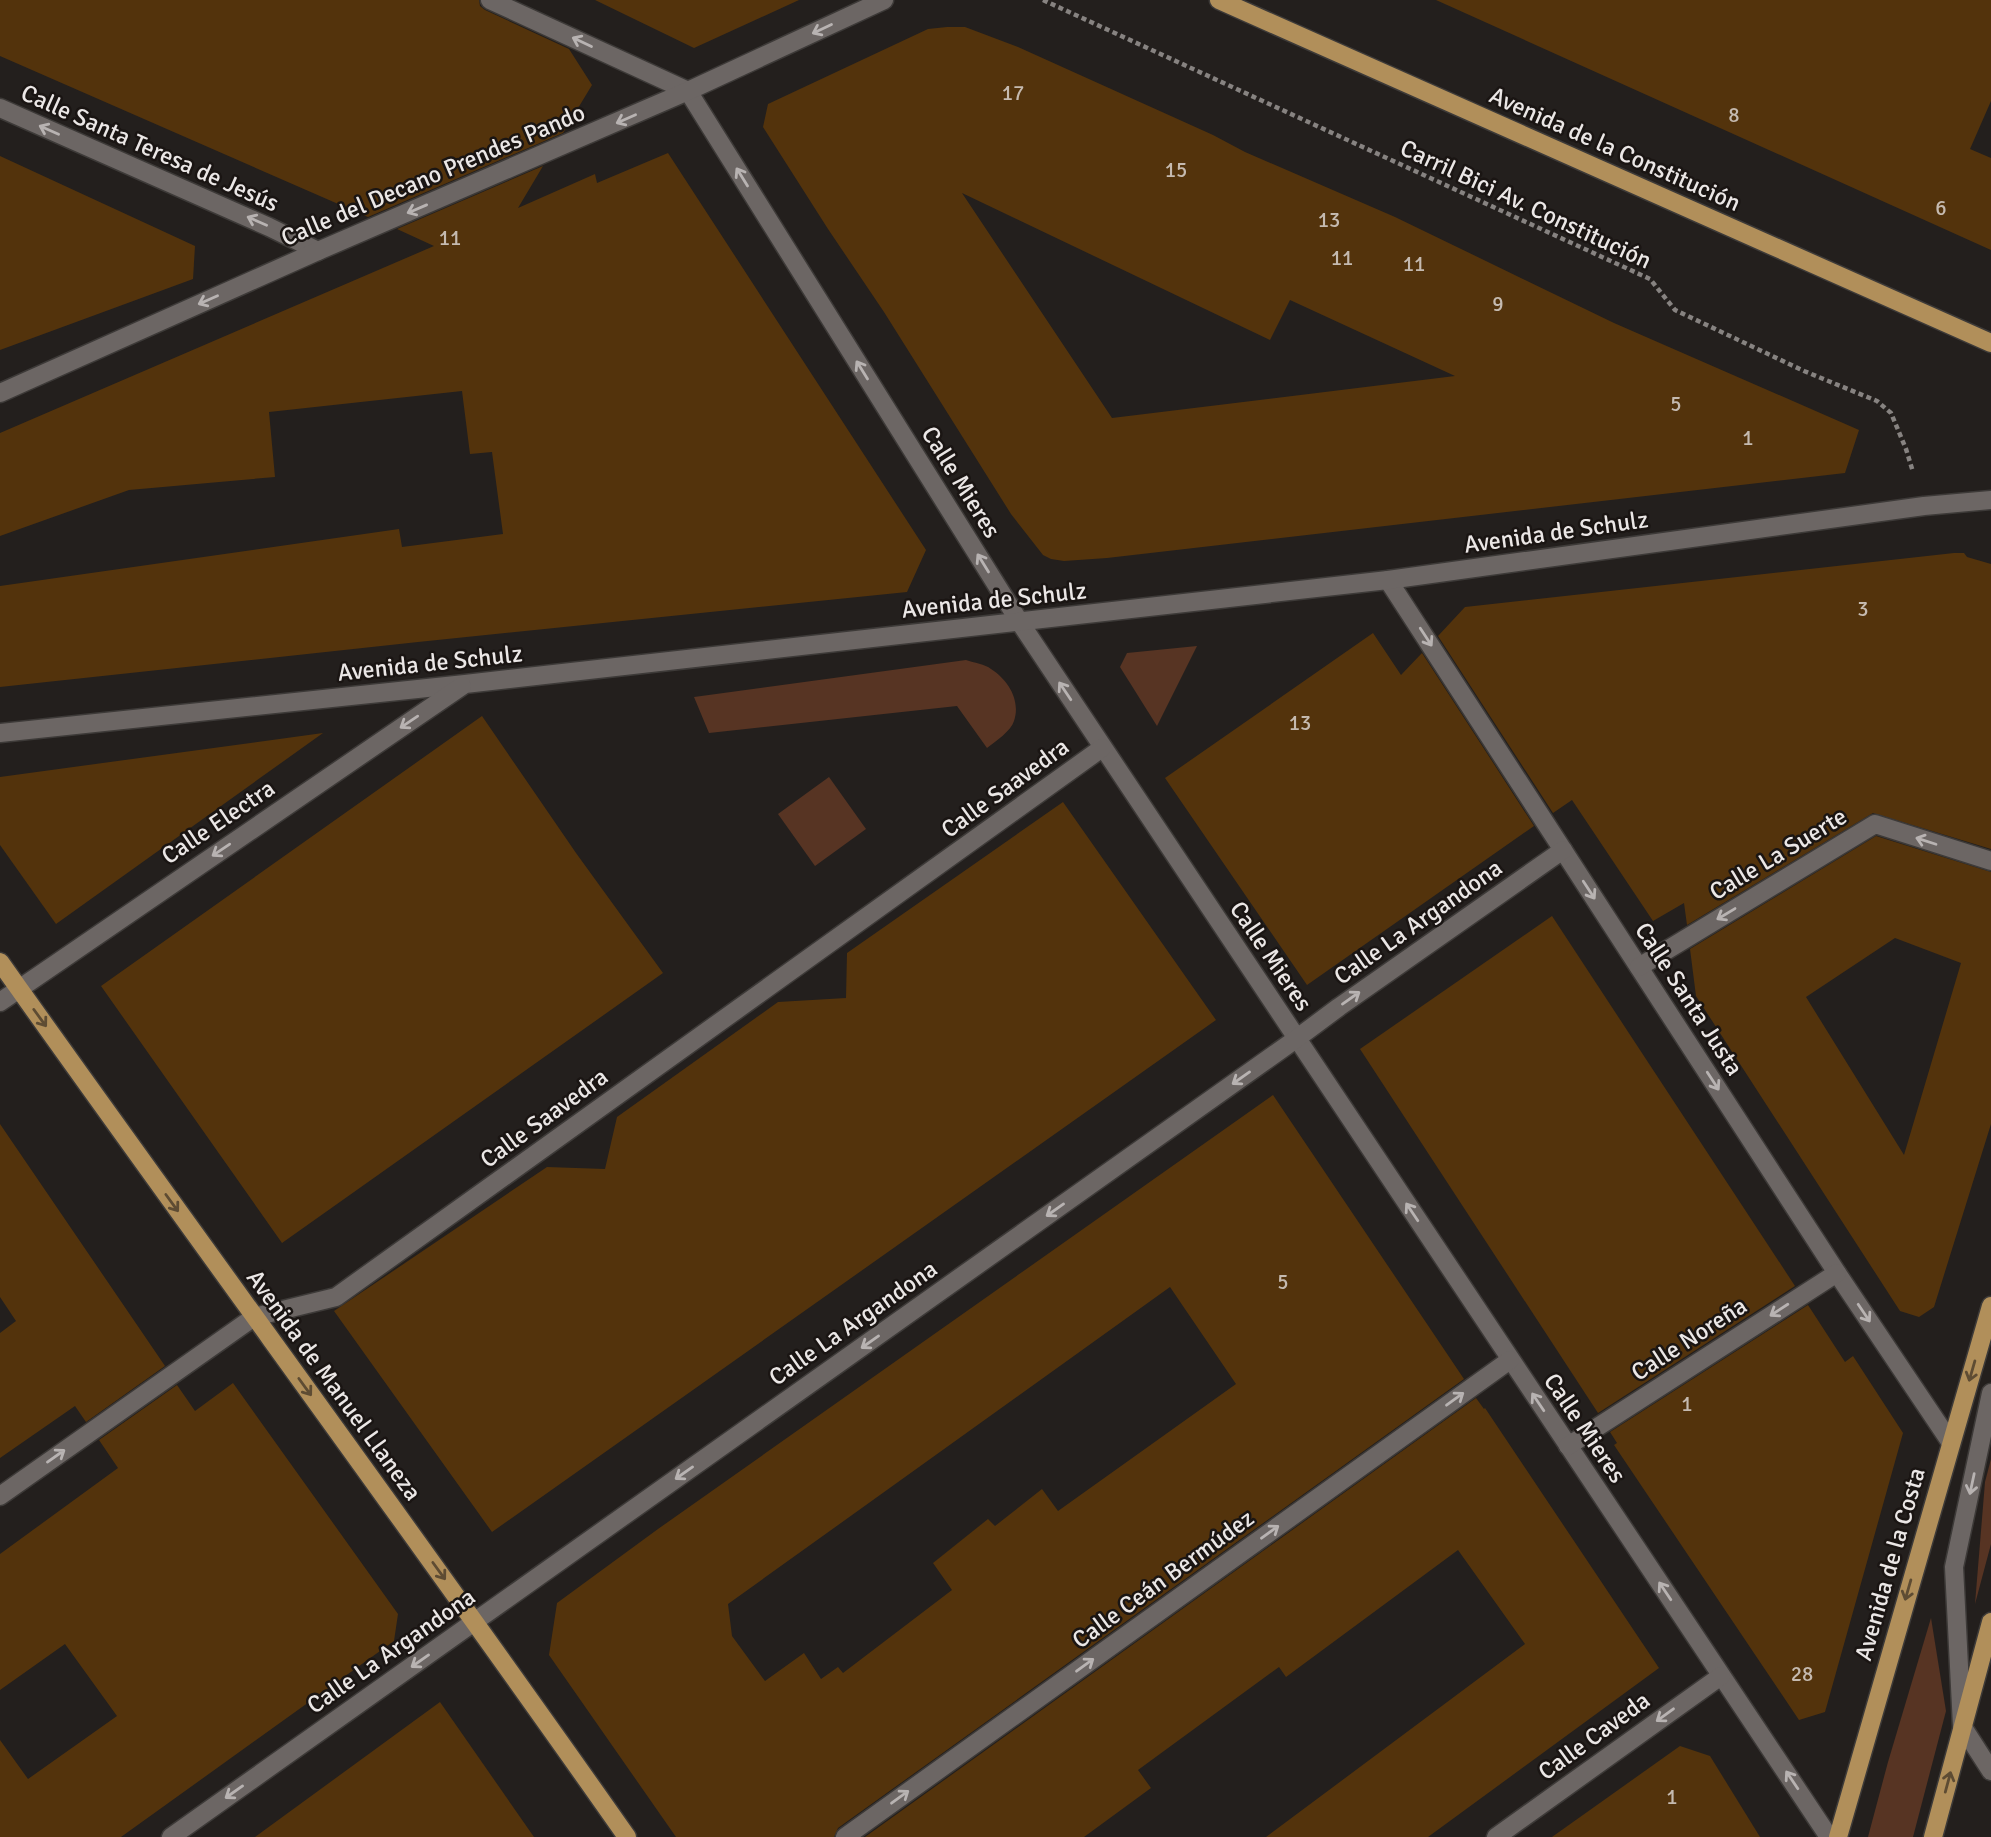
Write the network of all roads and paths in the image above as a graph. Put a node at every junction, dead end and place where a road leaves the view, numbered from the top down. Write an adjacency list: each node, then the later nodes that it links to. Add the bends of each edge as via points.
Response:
1 (490, 0): 5 (street, one-way to 1)
2 (884, 0): 5 (street, Calle del Decano Prendes Pando, one-way to 5)
3 (1043, 0): 11 (path, Carril Bici Av. Constitución, via 1650,279 1675,310 1877,401 1891,413)
4 (1219, 0): 8 (main road, Avenida de la Constitución)
5 (688, 91): 7 (street, Calle del Decano Prendes Pando, one-way to 7); 13 (street, Calle Mieres, one-way to 5)
6 (0, 108): 7 (street, Calle Santa Teresa de Jesús, one-way to 6)
7 (318, 251): 9 (street, Calle del Decano Prendes Pando, one-way to 9)
8 (1991, 343)
9 (0, 393)
10 (1991, 500): 11 (street, Avenida de Schulz)
11 (1924, 506): 12 (street, Avenida de Schulz)
12 (1388, 580): 13 (street, Avenida de Schulz); 17 (street, Calle Santa Justa, one-way to 17)
13 (1019, 621): 14 (street, Avenida de Schulz); 16 (street, Calle Mieres, one-way to 13)
14 (465, 684): 15 (street, Avenida de Schulz); 21 (street, Calle Electra, one-way to 21)
15 (0, 733)
16 (1102, 748): 23 (street, Calle Mieres); 26 (street, Calle Saavedra, via 336,1297)
17 (1563, 850): 20 (street, Calle Santa Justa, one-way to 20); 23 (street, Calle La Argandona, one-way to 17)
18 (1991, 862): 20 (street, Calle La Suerte, one-way to 20, via 1875,824)
19 (0, 962): 21 (main road, Avenida de Manuel Llaneza)
20 (1639, 967): 24 (street, Calle Santa Justa, one-way to 24)
21 (19, 989): 22 (street, Calle Electra); 26 (main road, Avenida de Manuel Llaneza, one-way to 26)
22 (0, 1002)
23 (1297, 1039): 27 (street, Calle Mieres, one-way to 23); 32 (street, Calle La Argandona, one-way to 32)
24 (1837, 1273): 29 (street, Calle Santa Justa, one-way to 29); 30 (street, Calle Noreña, one-way to 30)
25 (1991, 1306): 29 (main road, Avenida de la Costa, one-way to 29)
26 (254, 1317): 31 (street, Calle Saavedra, one-way to 26); 32 (main road, Avenida de Manuel Llaneza, one-way to 32)
27 (1510, 1360): 30 (street, Calle Mieres, one-way to 27); 39 (street, Calle Ceán Bermúdez, one-way to 27)
28 (1991, 1393): 35 (street, one-way to 35, via 1954,1567)
29 (1951, 1443): 42 (main road, Avenida de la Costa, one-way to 42)
30 (1568, 1446): 34 (street, Calle Mieres, one-way to 30)
31 (0, 1496)
32 (475, 1621): 37 (street, Calle La Argandona, one-way to 37); 38 (main road, Avenida de Manuel Llaneza)
33 (1991, 1622): 35 (main road)
34 (1721, 1676): 40 (street, Calle Caveda, one-way to 40); 41 (street, Calle Mieres, one-way to 34)
35 (1962, 1726): 36 (street); 43 (main road, one-way to 35)
36 (1991, 1771)
37 (171, 1837)
38 (627, 1837)
39 (845, 1837)
40 (1496, 1837)
41 (1829, 1837)
42 (1838, 1837)
43 (1933, 1837)

